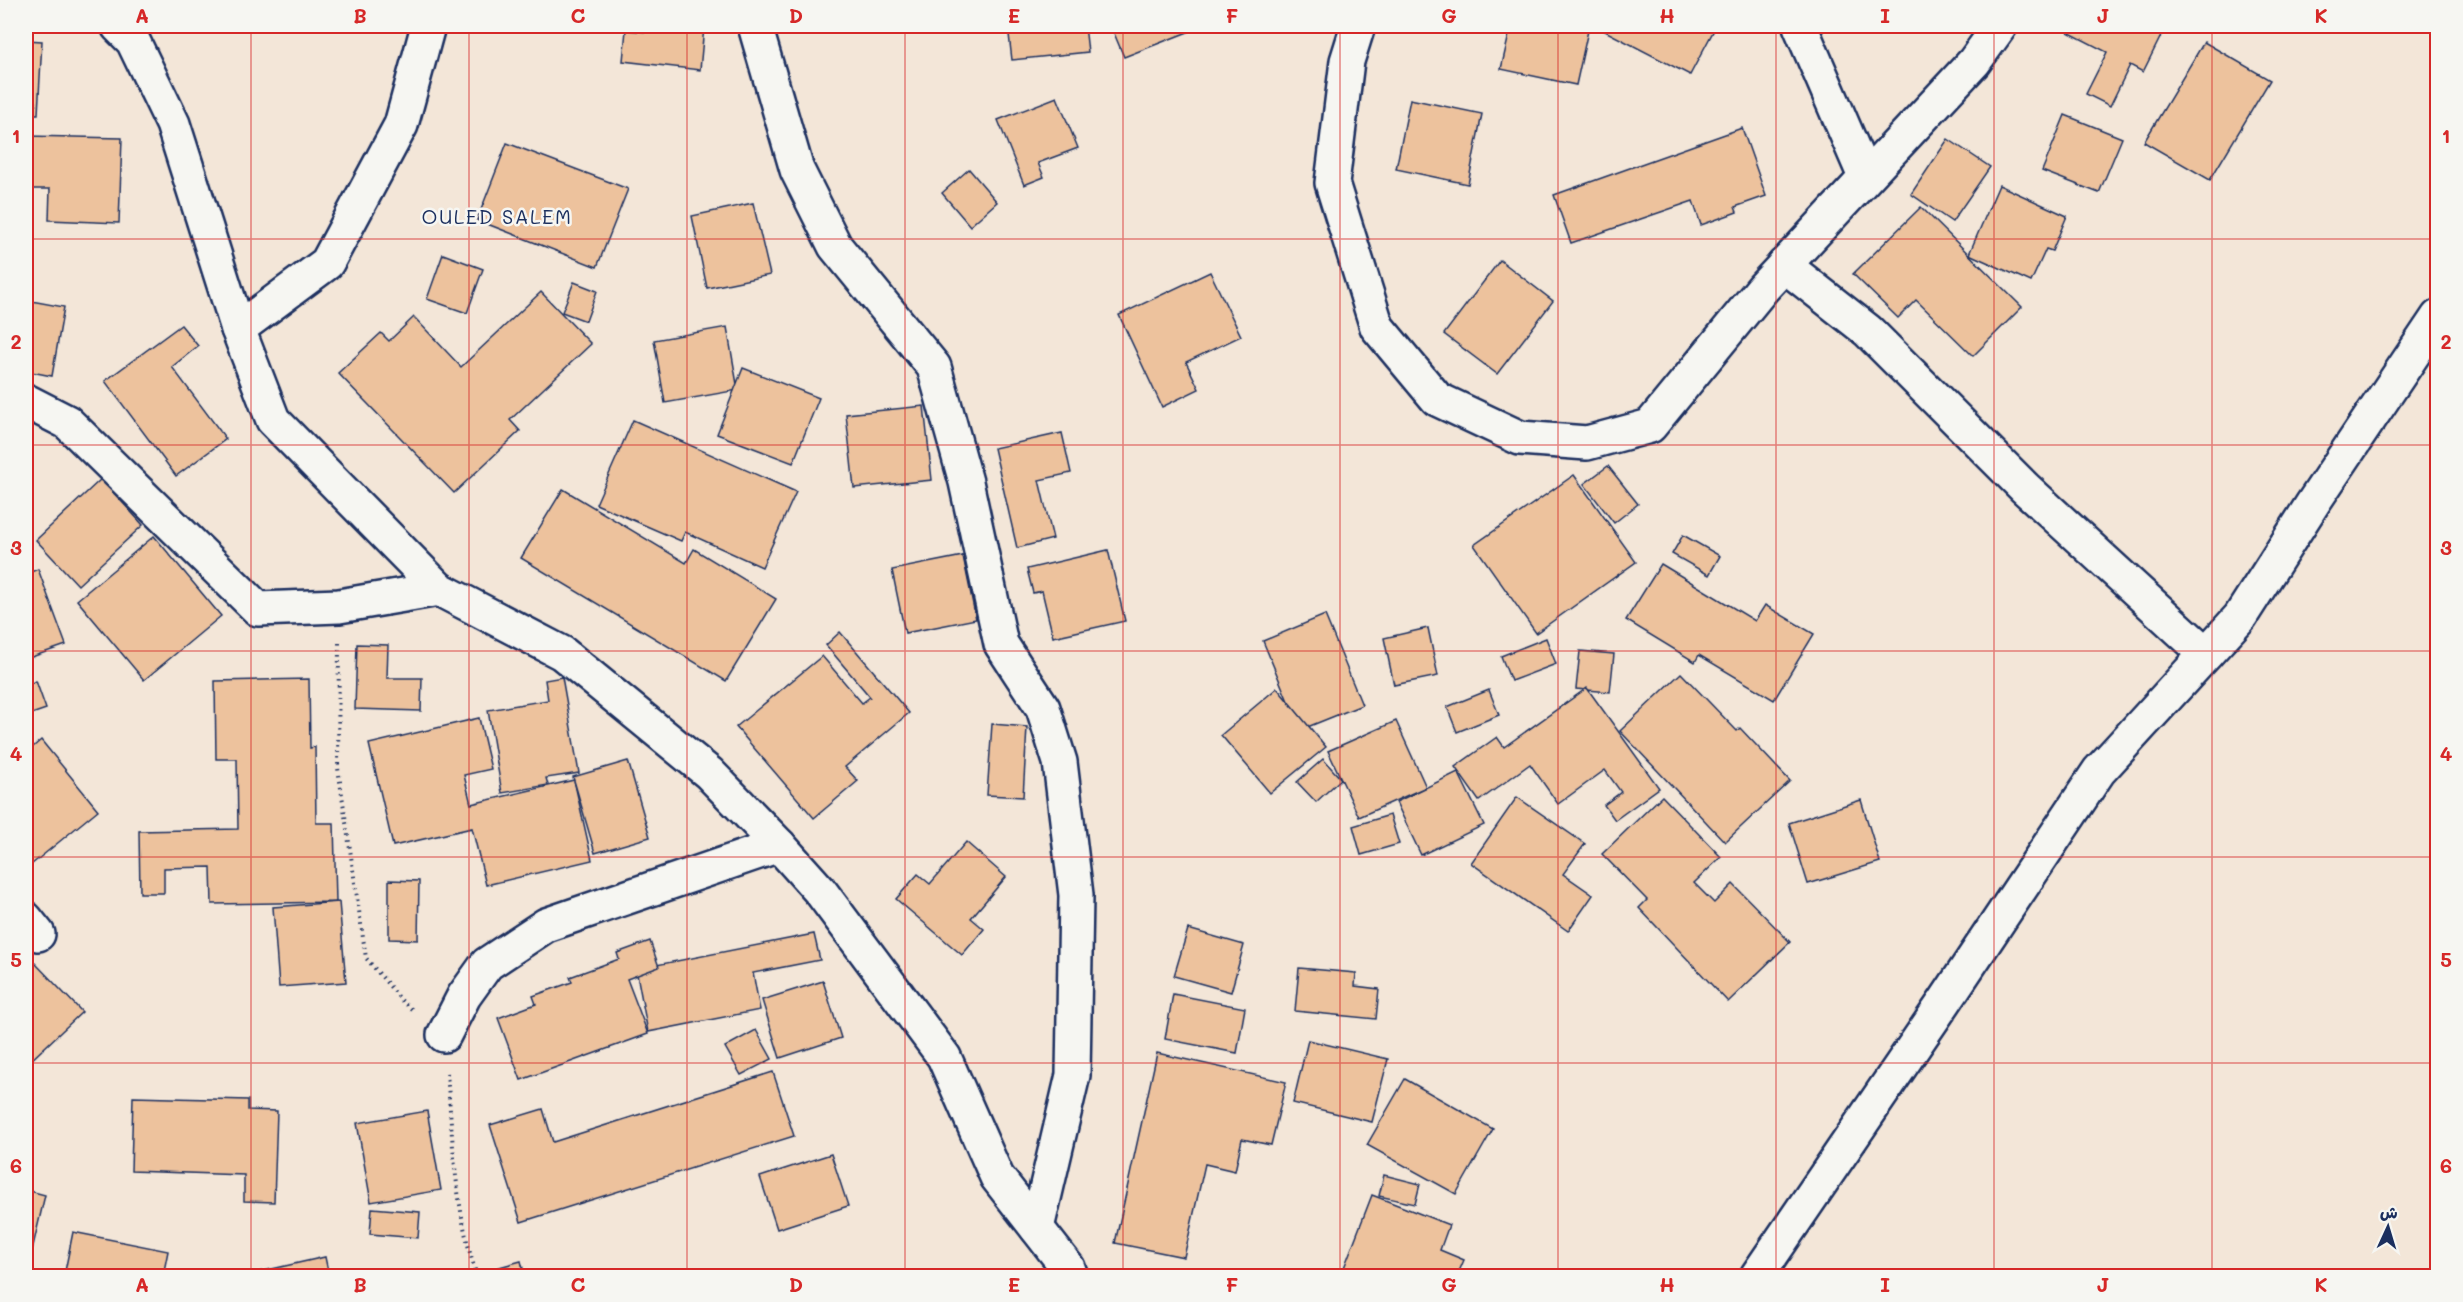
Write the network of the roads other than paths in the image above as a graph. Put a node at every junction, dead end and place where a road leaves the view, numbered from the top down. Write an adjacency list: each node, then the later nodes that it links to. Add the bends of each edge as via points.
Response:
1 (118, 26): 10 (street, via 132,41 173,123)
2 (428, 26): 10 (street, via 401,125 327,263)
3 (755, 26): 16 (street, via 797,170 835,246 934,367 966,482 1001,644 1043,708 1060,762 1076,895 1073,1075)
4 (1358, 26): 8 (street, via 1347,61 1332,183 1377,327 1437,399 1520,438 1587,443 1650,426)
5 (1800, 26): 7 (street)
6 (2000, 26): 7 (street, via 1974,62)
7 (1865, 177): 8 (street)
8 (1784, 265): 13 (street, via 1868,331 2025,488)
9 (2438, 317): 13 (street, via 2240,617)
10 (238, 329): 12 (street, via 273,420)
11 (26, 400): 12 (street, via 67,422 258,609 339,606)
12 (439, 589): 14 (street, via 562,653 709,773)
13 (2206, 654): 18 (street, via 2098,771)
14 (779, 845): 15 (street, via 546,925 487,964 464,996); 16 (street, via 820,892 944,1057 997,1177)
15 (444, 1035)
16 (1037, 1228): 17 (street)
17 (1071, 1276)
18 (1756, 1276)

